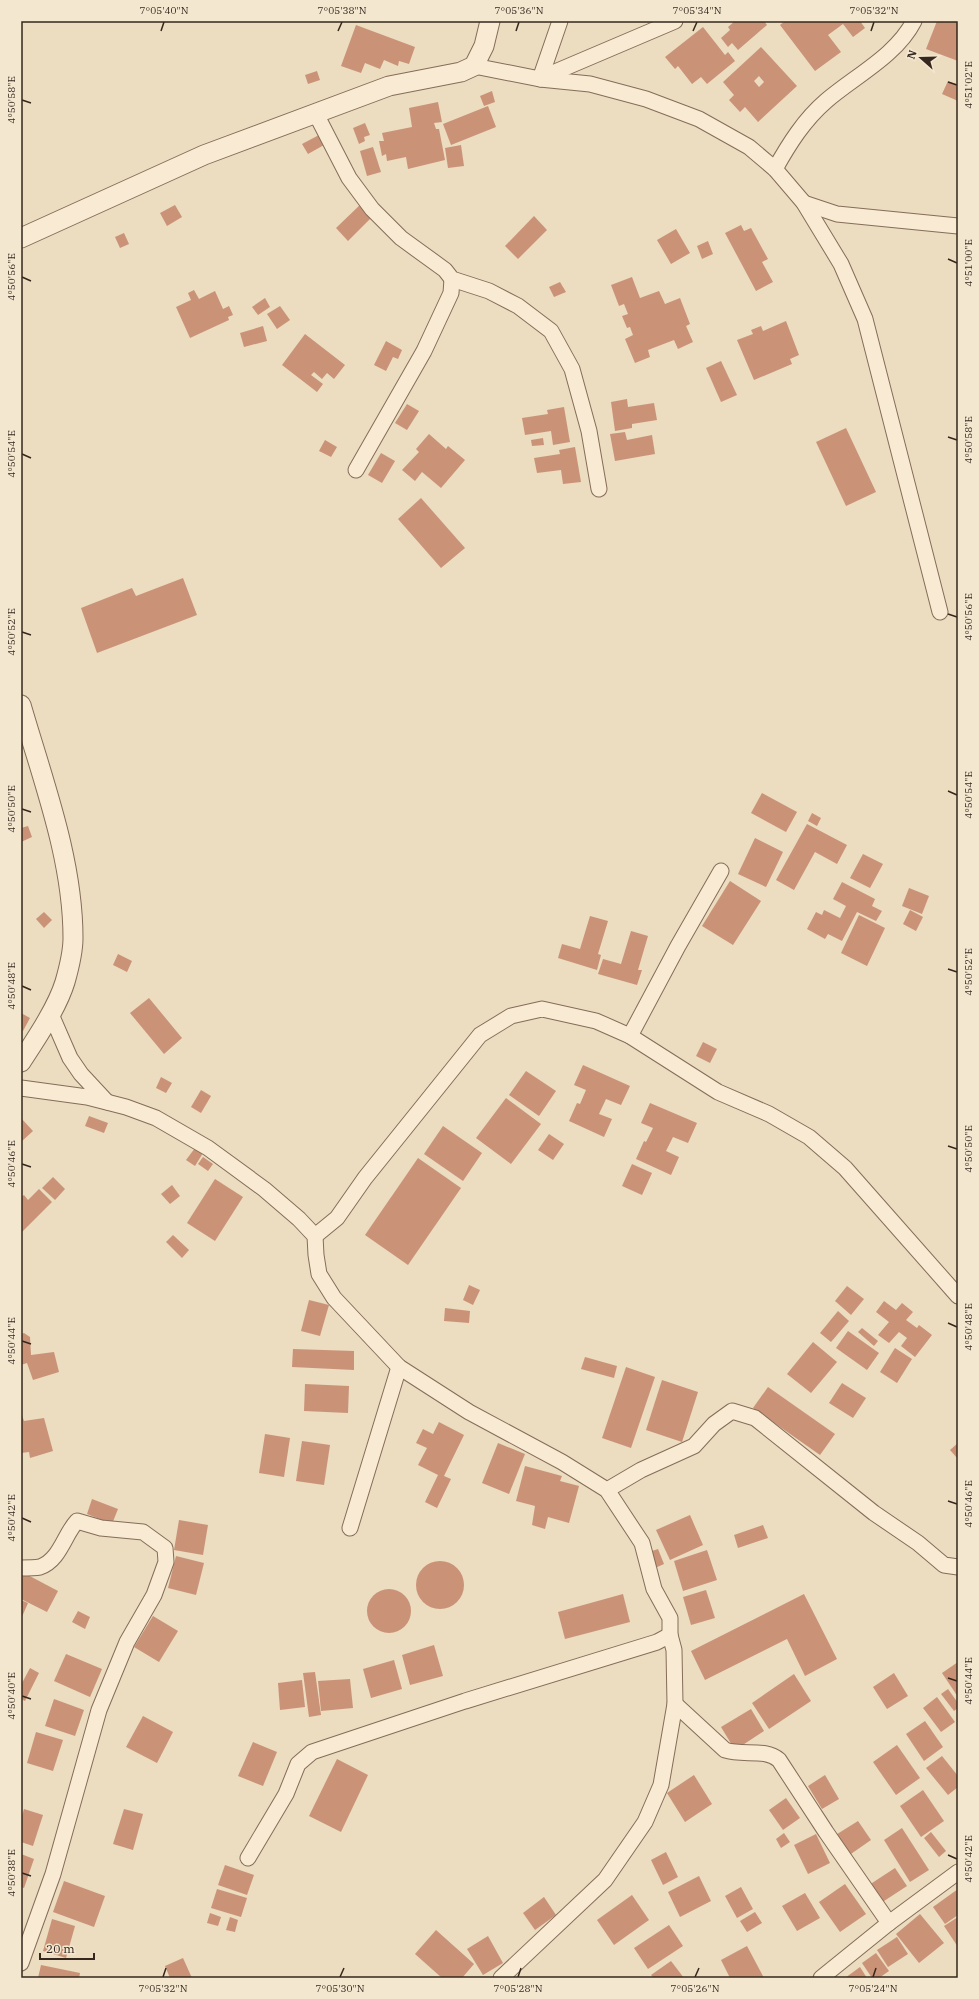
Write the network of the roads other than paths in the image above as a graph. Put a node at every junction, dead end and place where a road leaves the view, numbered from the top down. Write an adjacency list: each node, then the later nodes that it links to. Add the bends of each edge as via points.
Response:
1 (490, 21): 5 (street, via 484,46)
2 (560, 21): 6 (street)
3 (676, 21): 6 (street)
4 (914, 21): 8 (street, via 908,32 884,55 825,101 794,136)
5 (474, 66): 6 (street); 7 (street, via 461,72 389,86)
6 (540, 79): 8 (street, via 590,84 646,99 699,118 749,147)
7 (316, 114): 11 (street, via 204,155); 12 (street, via 349,178 372,209 401,238 445,270)
8 (775, 169): 9 (street)
9 (804, 203): 10 (street, via 837,214); 15 (street, via 841,264 866,320)
10 (958, 226)
11 (21, 238)
12 (452, 280): 13 (street, via 451,293 424,351); 14 (street, via 489,291 518,306 551,331 572,369 589,431)
13 (356, 470)
14 (599, 489)
15 (940, 612)
16 (21, 706): 18 (street, via 58,831 70,884 74,939 64,984)
17 (721, 871): 19 (street)
18 (50, 1012): 20 (street); 22 (street, via 70,1058)
19 (630, 1036): 23 (street, via 596,1021 542,1009 511,1016 480,1035 365,1178 337,1218); 24 (street, via 718,1092 769,1114 809,1137 845,1168)
20 (21, 1062)
21 (21, 1088): 22 (street)
22 (107, 1102): 23 (street, via 156,1118 208,1148 264,1189)
23 (315, 1236): 25 (street, via 319,1274 334,1298)
24 (958, 1296)
25 (399, 1367): 26 (street, via 469,1412 562,1462); 27 (street)
26 (607, 1490): 28 (street, via 641,1470 694,1446 714,1424 732,1411 755,1418 944,1565); 30 (street, via 642,1543 654,1589 670,1618)
27 (350, 1528)
28 (958, 1567)
29 (21, 1568): 35 (street, via 40,1566 54,1558 77,1521 102,1528 142,1532 165,1548 166,1562 154,1595 127,1642 99,1710 53,1874)
30 (670, 1635): 31 (street, via 674,1650); 32 (street, via 657,1642 465,1701 312,1752 298,1764 286,1794)
31 (675, 1704): 34 (street, via 725,1750 735,1753 766,1753 779,1760); 36 (street, via 661,1785 645,1822 605,1880)
32 (248, 1858)
33 (958, 1872): 34 (street)
34 (889, 1923): 37 (street)
35 (21, 1963)
36 (500, 1978)
37 (821, 1978)

